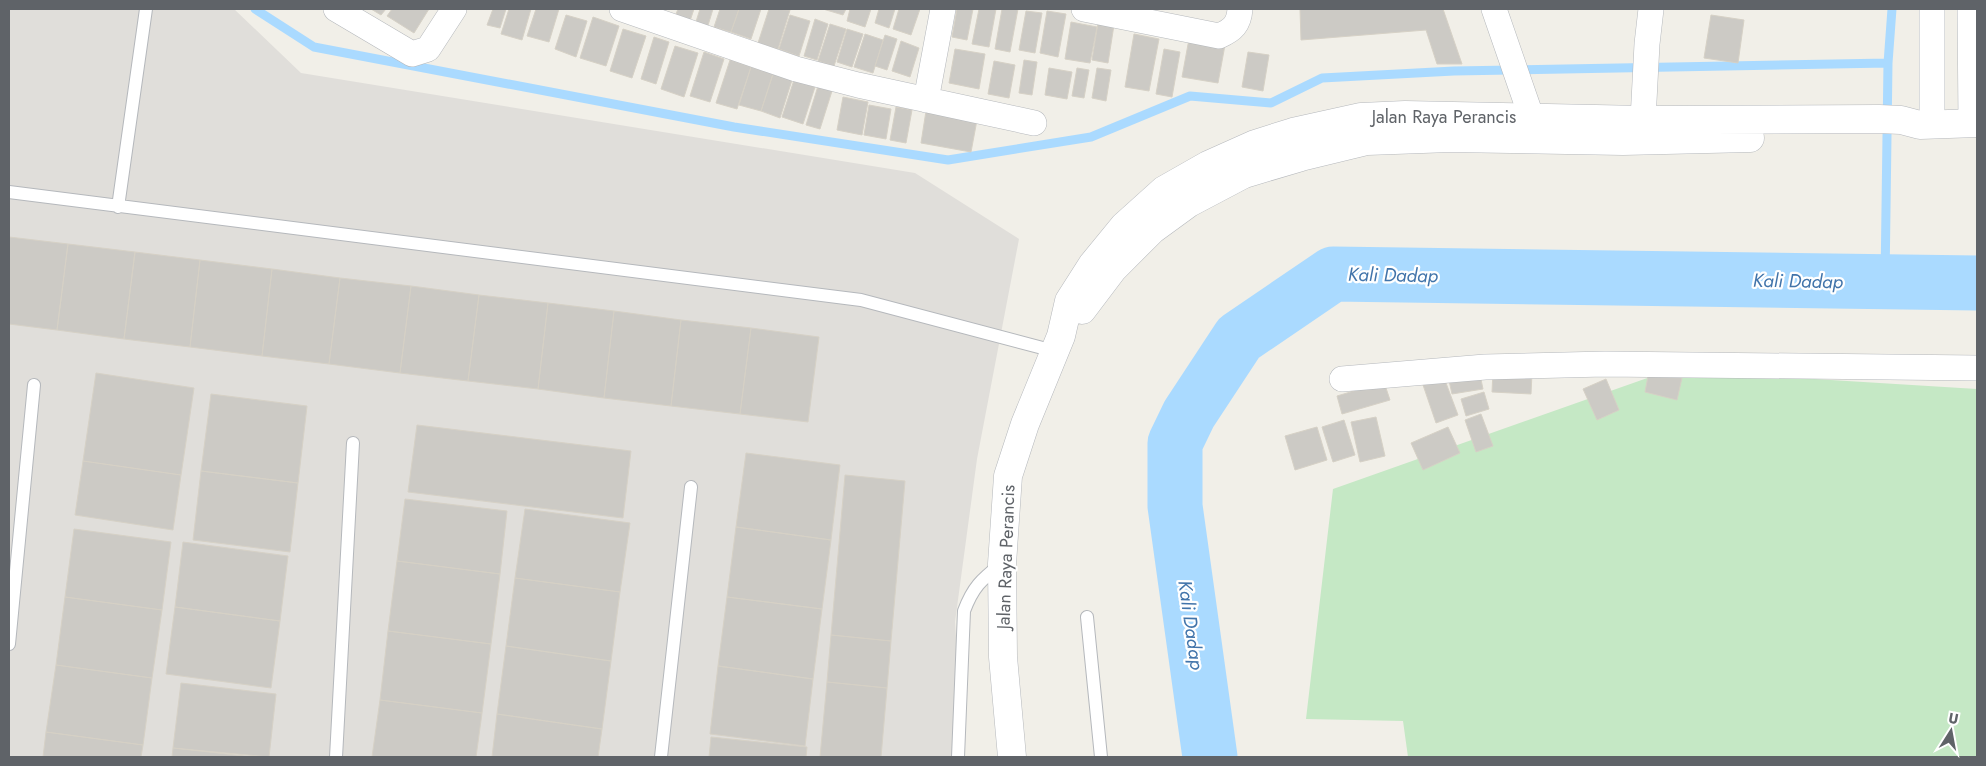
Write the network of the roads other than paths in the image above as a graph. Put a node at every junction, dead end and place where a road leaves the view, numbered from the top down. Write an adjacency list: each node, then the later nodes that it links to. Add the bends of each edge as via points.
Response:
1 (146, 9): 19 (lane)
2 (336, 9): 3 (street, via 412,54 428,49)
3 (454, 9)
4 (622, 9): 12 (street, via 796,69)
5 (943, 9): 12 (street)
6 (1084, 9): 7 (street, via 1219,36 1232,30 1239,20)
7 (1240, 9)
8 (1494, 9): 17 (street, via 1516,70)
9 (1651, 9): 13 (street)
10 (1932, 9): 16 (street)
11 (1970, 9): 15 (street)
12 (926, 100): 14 (street)
13 (1643, 120): 16 (street, Jalan Raya Perancis); 17 (street, Jalan Raya Perancis)
14 (1034, 123)
15 (1974, 123): 16 (street, Jalan Raya Perancis)
16 (1902, 126): 17 (street, Jalan Raya Perancis, via 1623,141)
17 (1531, 127): 20 (street, Jalan Raya Perancis, via 1450,138 1366,141 1244,174 1189,203 1152,230 1113,269)
18 (9, 192): 19 (lane)
19 (118, 207): 20 (lane, via 861,300)
20 (1058, 344): 26 (street, Jalan Raya Perancis, via 1025,424 1008,476)
21 (1977, 368): 22 (street, via 1604,364 1485,367)
22 (1342, 379)
23 (34, 385): 28 (lane)
24 (353, 443): 29 (lane)
25 (691, 486): 30 (lane)
26 (1002, 564): 31 (lane, via 980,581 971,592 964,610); 32 (street, Jalan Raya Perancis, via 1003,657)
27 (1087, 617): 33 (lane)
28 (9, 644)
29 (336, 757)
30 (661, 757)
31 (958, 757)
32 (1012, 757)
33 (1101, 757)

